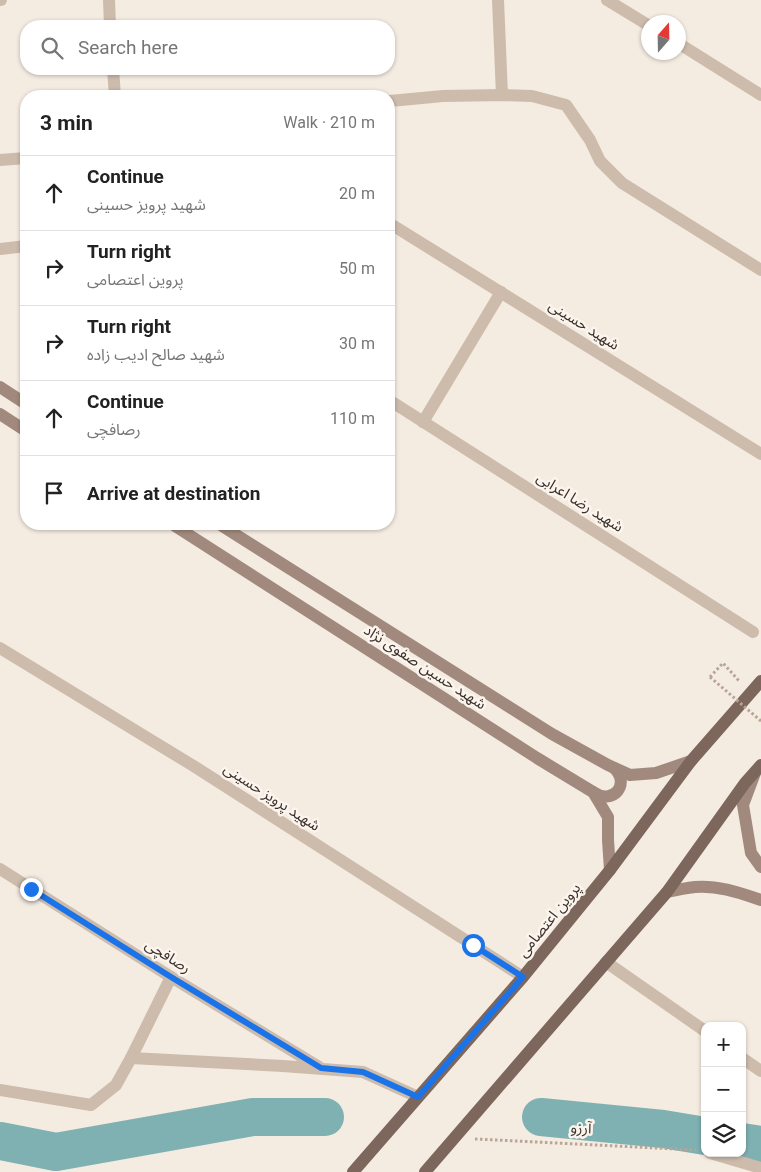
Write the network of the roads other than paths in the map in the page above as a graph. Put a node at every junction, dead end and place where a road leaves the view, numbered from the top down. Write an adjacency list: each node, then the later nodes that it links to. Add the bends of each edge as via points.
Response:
1 (109, 0): 4 (street)
2 (498, 0): 9 (street)
3 (607, 0): 5 (street)
4 (110, 20)
5 (641, 21)
6 (686, 48): 10 (street)
7 (113, 75): 8 (street)
8 (115, 90)
9 (502, 95): 11 (street); 17 (street, via 532,96 566,104 600,161 622,183)
10 (761, 95)
11 (395, 101)
12 (20, 158): 13 (street)
13 (0, 160)
14 (395, 227): 18 (street, شهید حسینی)
15 (20, 247): 16 (street)
16 (0, 249)
17 (761, 270)
18 (501, 292): 23 (street); 25 (street, شهید حسینی)
19 (0, 388): 20 (street)
20 (20, 400)
21 (395, 404): 23 (street, شهید رضا اعرابی)
22 (0, 414): 24 (street)
23 (423, 422): 28 (street, شهید رضا اعرابی)
24 (20, 427)
25 (761, 454)
26 (181, 530): 34 (street, شهید حسین صفوی نژاد)
27 (229, 530): 32 (street, شهید حسین صفوی نژاد, via 552,734)
28 (753, 632)
29 (0, 648): 42 (street, شهید پرویز حسینی, via 192,765)
30 (761, 681): 31 (main road, پروین اعتصامی)
31 (691, 761): 32 (street, شهید حسین صفوی نژاد, via 656,773 630,775); 37 (main road, پروین اعتصامی)
32 (614, 768): 34 (street, via 620,778 615,794 604,797)
33 (758, 768): 35 (street, via 743,805 752,853); 38 (main road)
34 (593, 792): 37 (street, شهید حسین صفوی نژاد, via 608,817)
35 (761, 867)
36 (0, 869): 41 (street, رصافچی)
37 (610, 870): 42 (main road, پروین اعتصامی)
38 (667, 892): 39 (street, via 696,887 717,888); 40 (main road)
39 (761, 900)
40 (606, 962): 43 (street); 53 (main road)
41 (171, 977): 44 (street); 46 (street, رصافچی)
42 (523, 977): 49 (main road, پروین اعتصامی)
43 (701, 1028)
44 (130, 1058): 46 (street); 48 (street, via 116,1085 91,1105)
45 (746, 1061): 47 (street)
46 (321, 1068): 49 (street, via 363,1072)
47 (761, 1071)
48 (0, 1090)
49 (418, 1097): 52 (main road, پروین اعتصامی)
50 (723, 1157): 51 (street)
51 (761, 1168)
52 (353, 1172)
53 (425, 1172)

